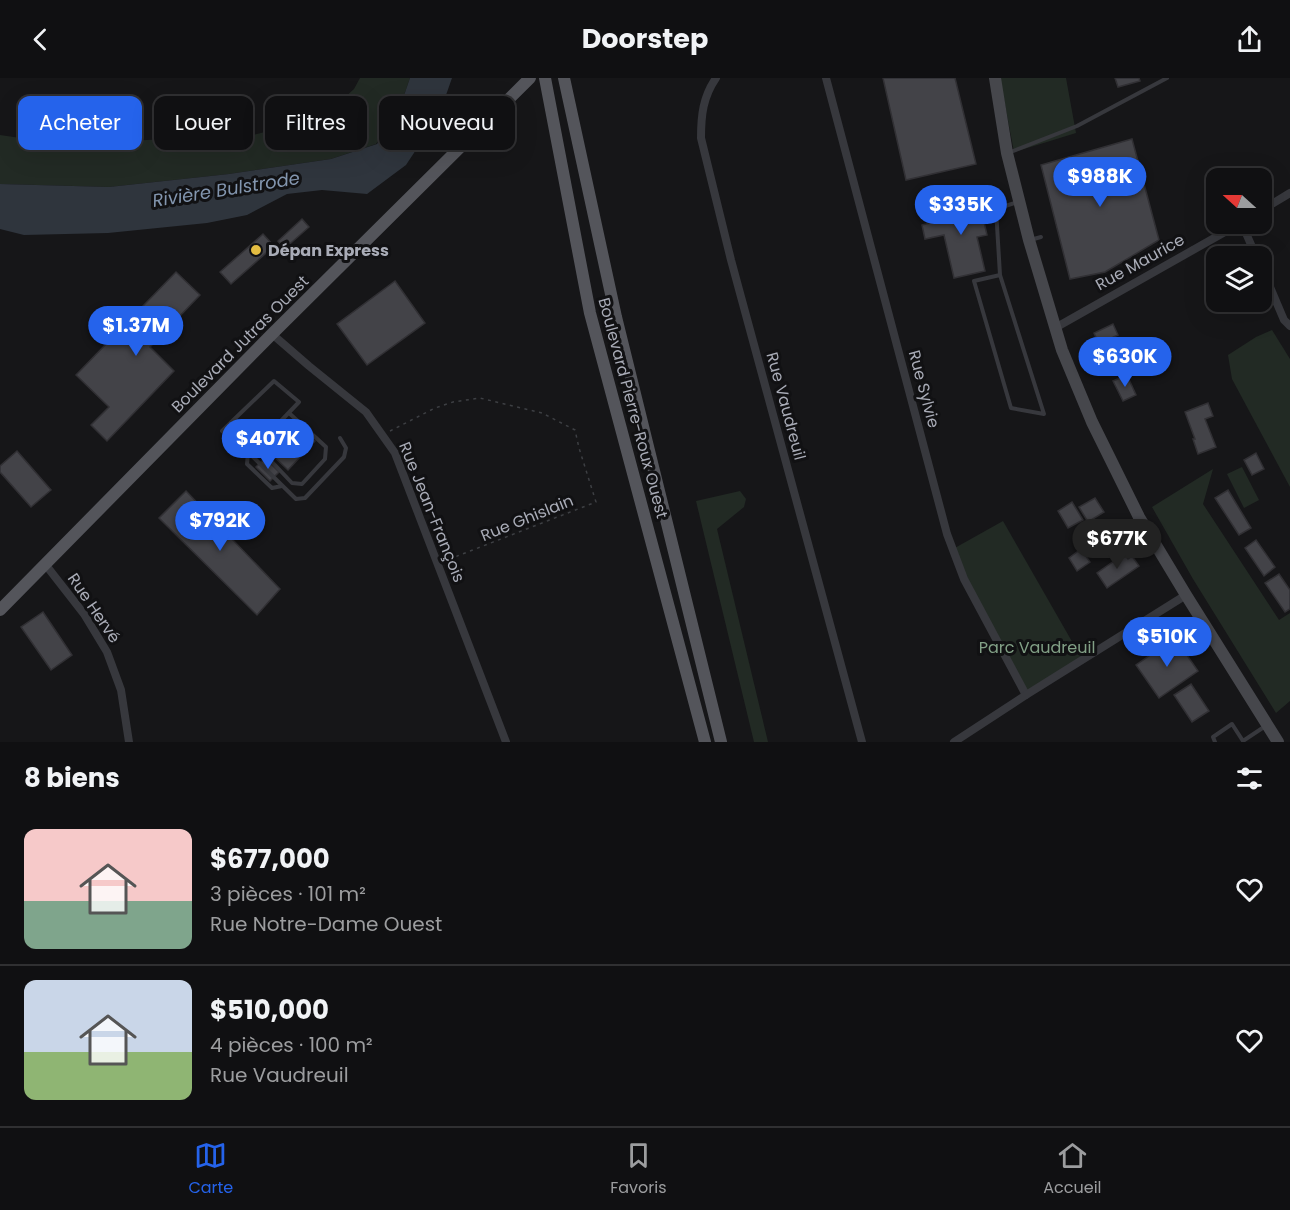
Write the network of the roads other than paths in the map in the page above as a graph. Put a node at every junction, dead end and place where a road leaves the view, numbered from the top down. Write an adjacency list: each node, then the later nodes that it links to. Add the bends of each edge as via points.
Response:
1 (530, 78): 17 (main road, Boulevard Jutras Ouest)
2 (545, 78): 31 (main road, Boulevard Pierre-Roux Ouest, via 590,313)
3 (564, 78): 32 (main road, Boulevard Pierre-Roux Ouest, via 616,317)
4 (716, 78): 33 (street, Rue Vaudreuil, via 708,90 701,117 701,138)
5 (826, 78): 26 (street, Rue Sylvie, via 947,534 964,579)
6 (995, 78): 8 (street)
7 (1167, 78): 8 (lane, via 1077,126)
8 (1007, 153): 10 (street)
9 (1290, 193): 11 (street)
10 (1019, 202): 13 (lane, via 996,209); 16 (street, via 1035,238)
11 (1272, 204)
12 (1222, 234): 16 (street, Rue Maurice)
13 (1000, 275): 13 (lane, via 1041,404 1044,414 1011,408 974,280)
14 (1272, 292): 15 (street)
15 (1290, 326)
16 (1054, 327): 24 (street, via 1112,464)
17 (272, 334): 23 (main road, Boulevard Jutras Ouest); 28 (street, Rue Jean-François, via 366,412 395,453)
18 (289, 413): 20 (lane); 20 (lane, via 326,447 325,459 302,484 292,483); 21 (lane, via 299,402 274,381 222,431)
19 (340, 438): 22 (lane, via 346,448 344,457 305,498 296,499)
20 (257, 446): 21 (lane)
21 (248, 452): 22 (lane); 22 (lane, via 247,464 272,488)
22 (282, 486)
23 (45, 564): 25 (main road, Boulevard Jutras Ouest); 30 (street, Rue Hervé, via 84,614 106,652 121,690)
24 (1186, 595): 26 (street); 27 (street)
25 (0, 610)
26 (1026, 695): 34 (street)
27 (1267, 725): 29 (lane); 36 (street)
28 (503, 741)
29 (1243, 741): 35 (lane, via 1232,724 1213,737)
30 (129, 742)
31 (705, 742)
32 (721, 742)
33 (862, 742)
34 (954, 742)
35 (1215, 742)
36 (1278, 742)

